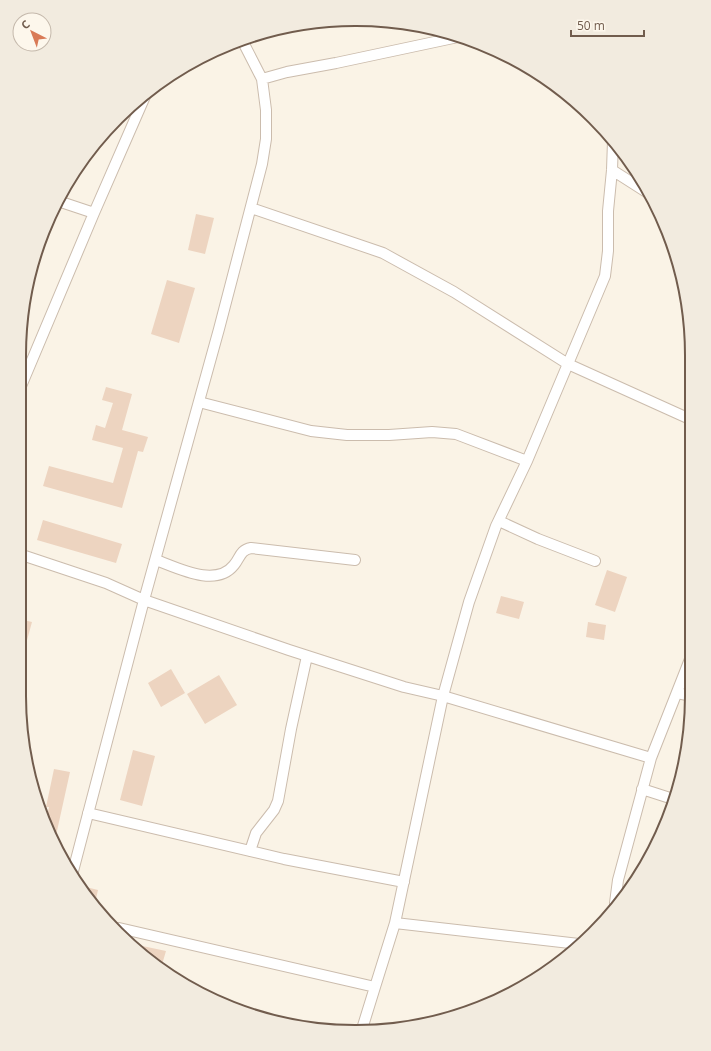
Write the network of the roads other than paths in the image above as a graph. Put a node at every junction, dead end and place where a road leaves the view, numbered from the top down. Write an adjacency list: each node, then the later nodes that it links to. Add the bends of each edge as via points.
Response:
1 (446, 39): 3 (street)
2 (245, 45): 3 (street)
3 (262, 79): 9 (street, via 266,139)
4 (141, 106): 10 (street)
5 (613, 150): 6 (street)
6 (612, 170): 7 (street); 11 (street, via 605,276)
7 (638, 187)
8 (64, 202): 10 (street)
9 (251, 208): 11 (street, via 383,253 454,292); 13 (street)
10 (94, 213): 12 (street)
11 (568, 364): 14 (street); 15 (street)
12 (26, 374)
13 (199, 402): 15 (street, via 311,431 389,436 432,432 456,434); 18 (street)
14 (685, 417)
15 (527, 461): 16 (street)
16 (499, 521): 20 (street); 26 (street, via 469,602)
17 (26, 556): 21 (street, via 106,583)
18 (156, 560): 19 (street, via 210,577 225,573 234,565 240,554 251,548); 21 (street)
19 (355, 560)
20 (595, 561)
21 (144, 600): 22 (street); 30 (street)
22 (307, 656): 26 (street, via 404,687); 31 (street, via 278,802 256,833)
23 (685, 672): 24 (street)
24 (677, 693): 25 (street); 27 (street)
25 (685, 695)
26 (443, 696): 27 (street); 33 (street)
27 (651, 758): 28 (street)
28 (642, 789): 29 (street); 34 (street)
29 (669, 798)
30 (88, 813): 31 (street); 32 (street)
31 (250, 851): 33 (street)
32 (74, 867)
33 (404, 882): 35 (street)
34 (616, 897)
35 (395, 923): 37 (street); 38 (street)
36 (124, 929): 38 (street)
37 (573, 943)
38 (375, 986): 39 (street)
39 (363, 1025)

